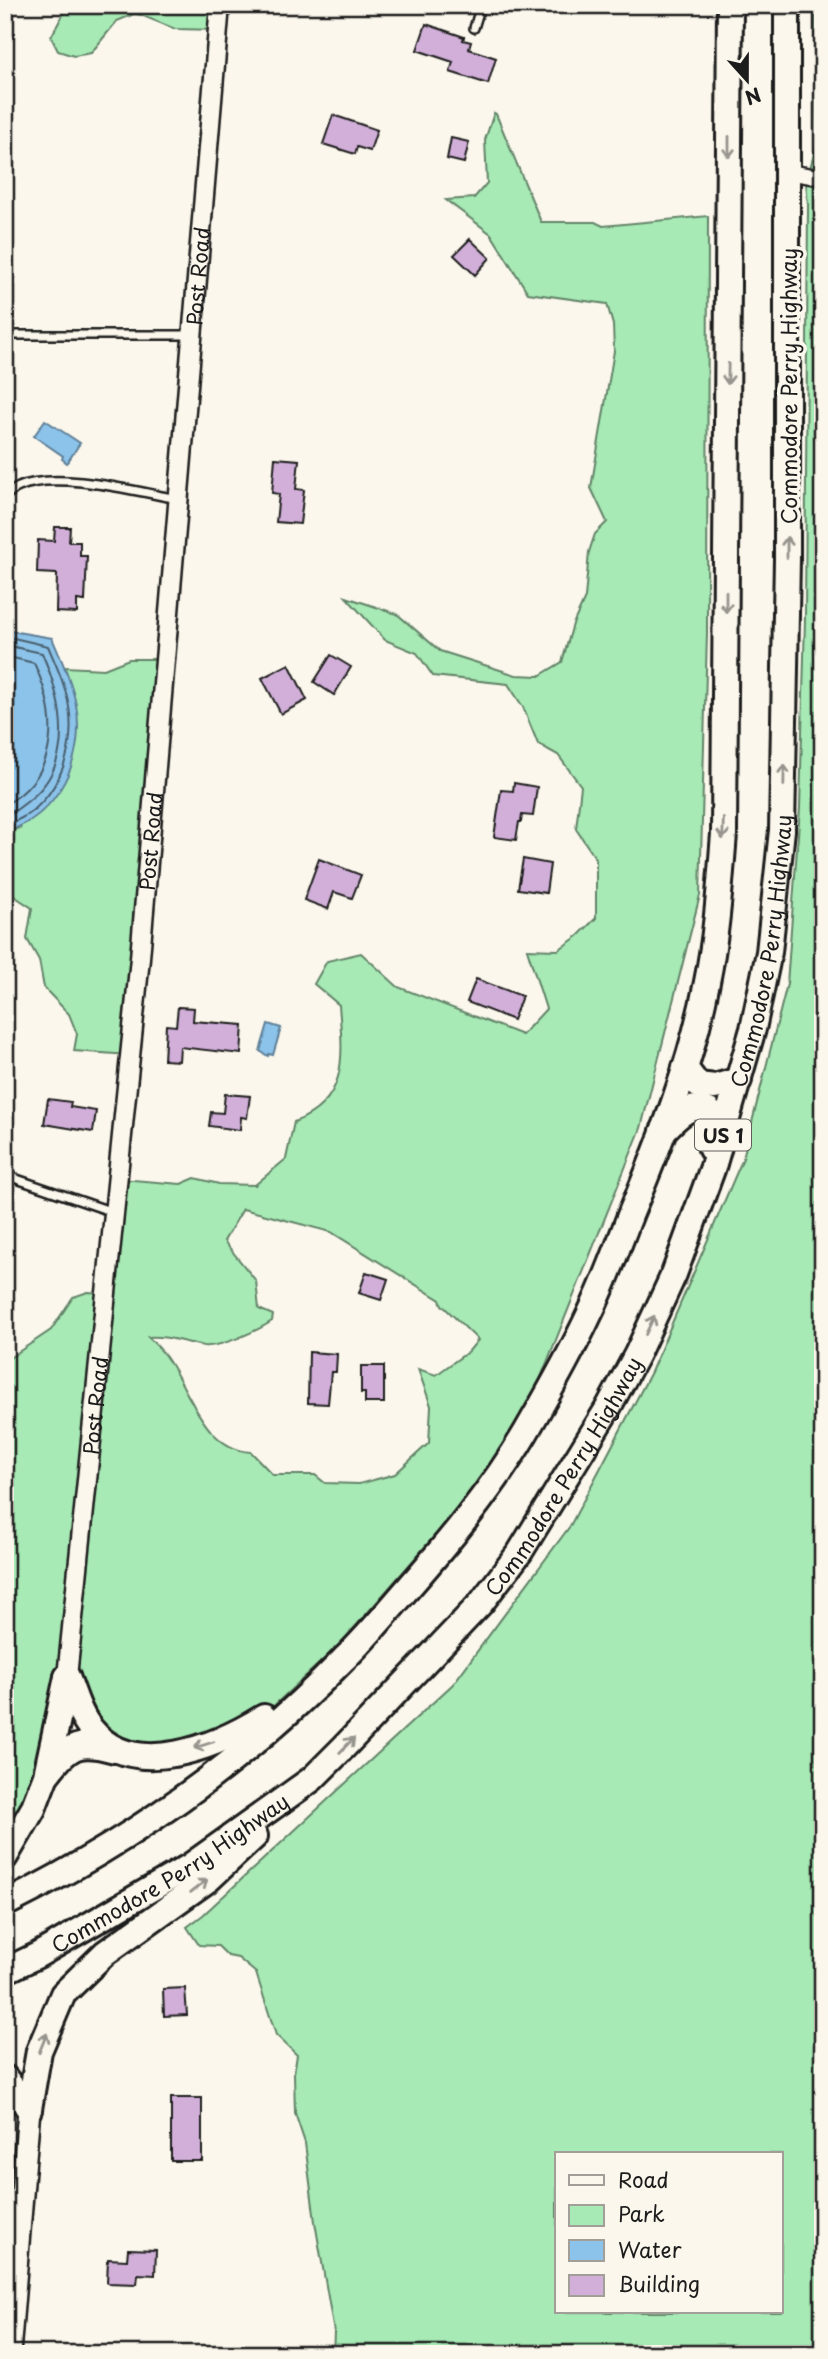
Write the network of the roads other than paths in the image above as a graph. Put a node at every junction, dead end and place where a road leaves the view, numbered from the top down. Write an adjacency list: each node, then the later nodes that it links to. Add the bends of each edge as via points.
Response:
1 (220, 5): 9 (street, Post Road)
2 (481, 5): 5 (lane)
3 (730, 5): 12 (highway, US 1, one-way to 12, via 724,834 707,983)
4 (787, 5): 6 (highway, Commodore Perry Highway / US 1)
5 (474, 28)
6 (788, 172): 7 (street); 13 (highway, Commodore Perry Highway / US 1, one-way to 6, via 769,952 782,830 788,559)
7 (823, 178)
8 (5, 335): 9 (lane)
9 (192, 335): 11 (street, Post Road)
10 (5, 496): 11 (lane, via 19,487 47,481)
11 (178, 499): 17 (street, Post Road, via 141,944)
12 (685, 1068): 13 (highway, via 698,1085 715,1087); 14 (highway, US 1)
13 (739, 1080): 15 (highway, Commodore Perry Highway / US 1)
14 (663, 1131): 15 (highway, via 685,1111 695,1107 709,1111); 18 (highway, US 1, via 591,1313 524,1435 475,1507)
15 (713, 1167): 22 (highway, Commodore Perry Highway / US 1, one-way to 15, via 481,1603 520,1552 637,1354 674,1274)
16 (5, 1175): 17 (lane)
17 (113, 1212): 19 (street, Post Road)
18 (345, 1659): 20 (highway, one-way to 20, via 241,1732 176,1754); 24 (highway, US 1, via 270,1729 135,1830)
19 (66, 1677): 20 (highway, via 91,1729); 21 (highway)
20 (116, 1750): 21 (highway, via 91,1743 73,1747)
21 (46, 1775): 23 (highway, via 33,1809)
22 (312, 1779): 25 (highway, Commodore Perry Highway / US 1, via 190,1866); 27 (highway, one-way to 22, via 39,2050 63,1994 105,1953 209,1879)
23 (5, 1857)
24 (5, 1903)
25 (5, 1971)
26 (5, 2078): 27 (highway)
27 (29, 2109): 28 (main road)
28 (9, 2354)

